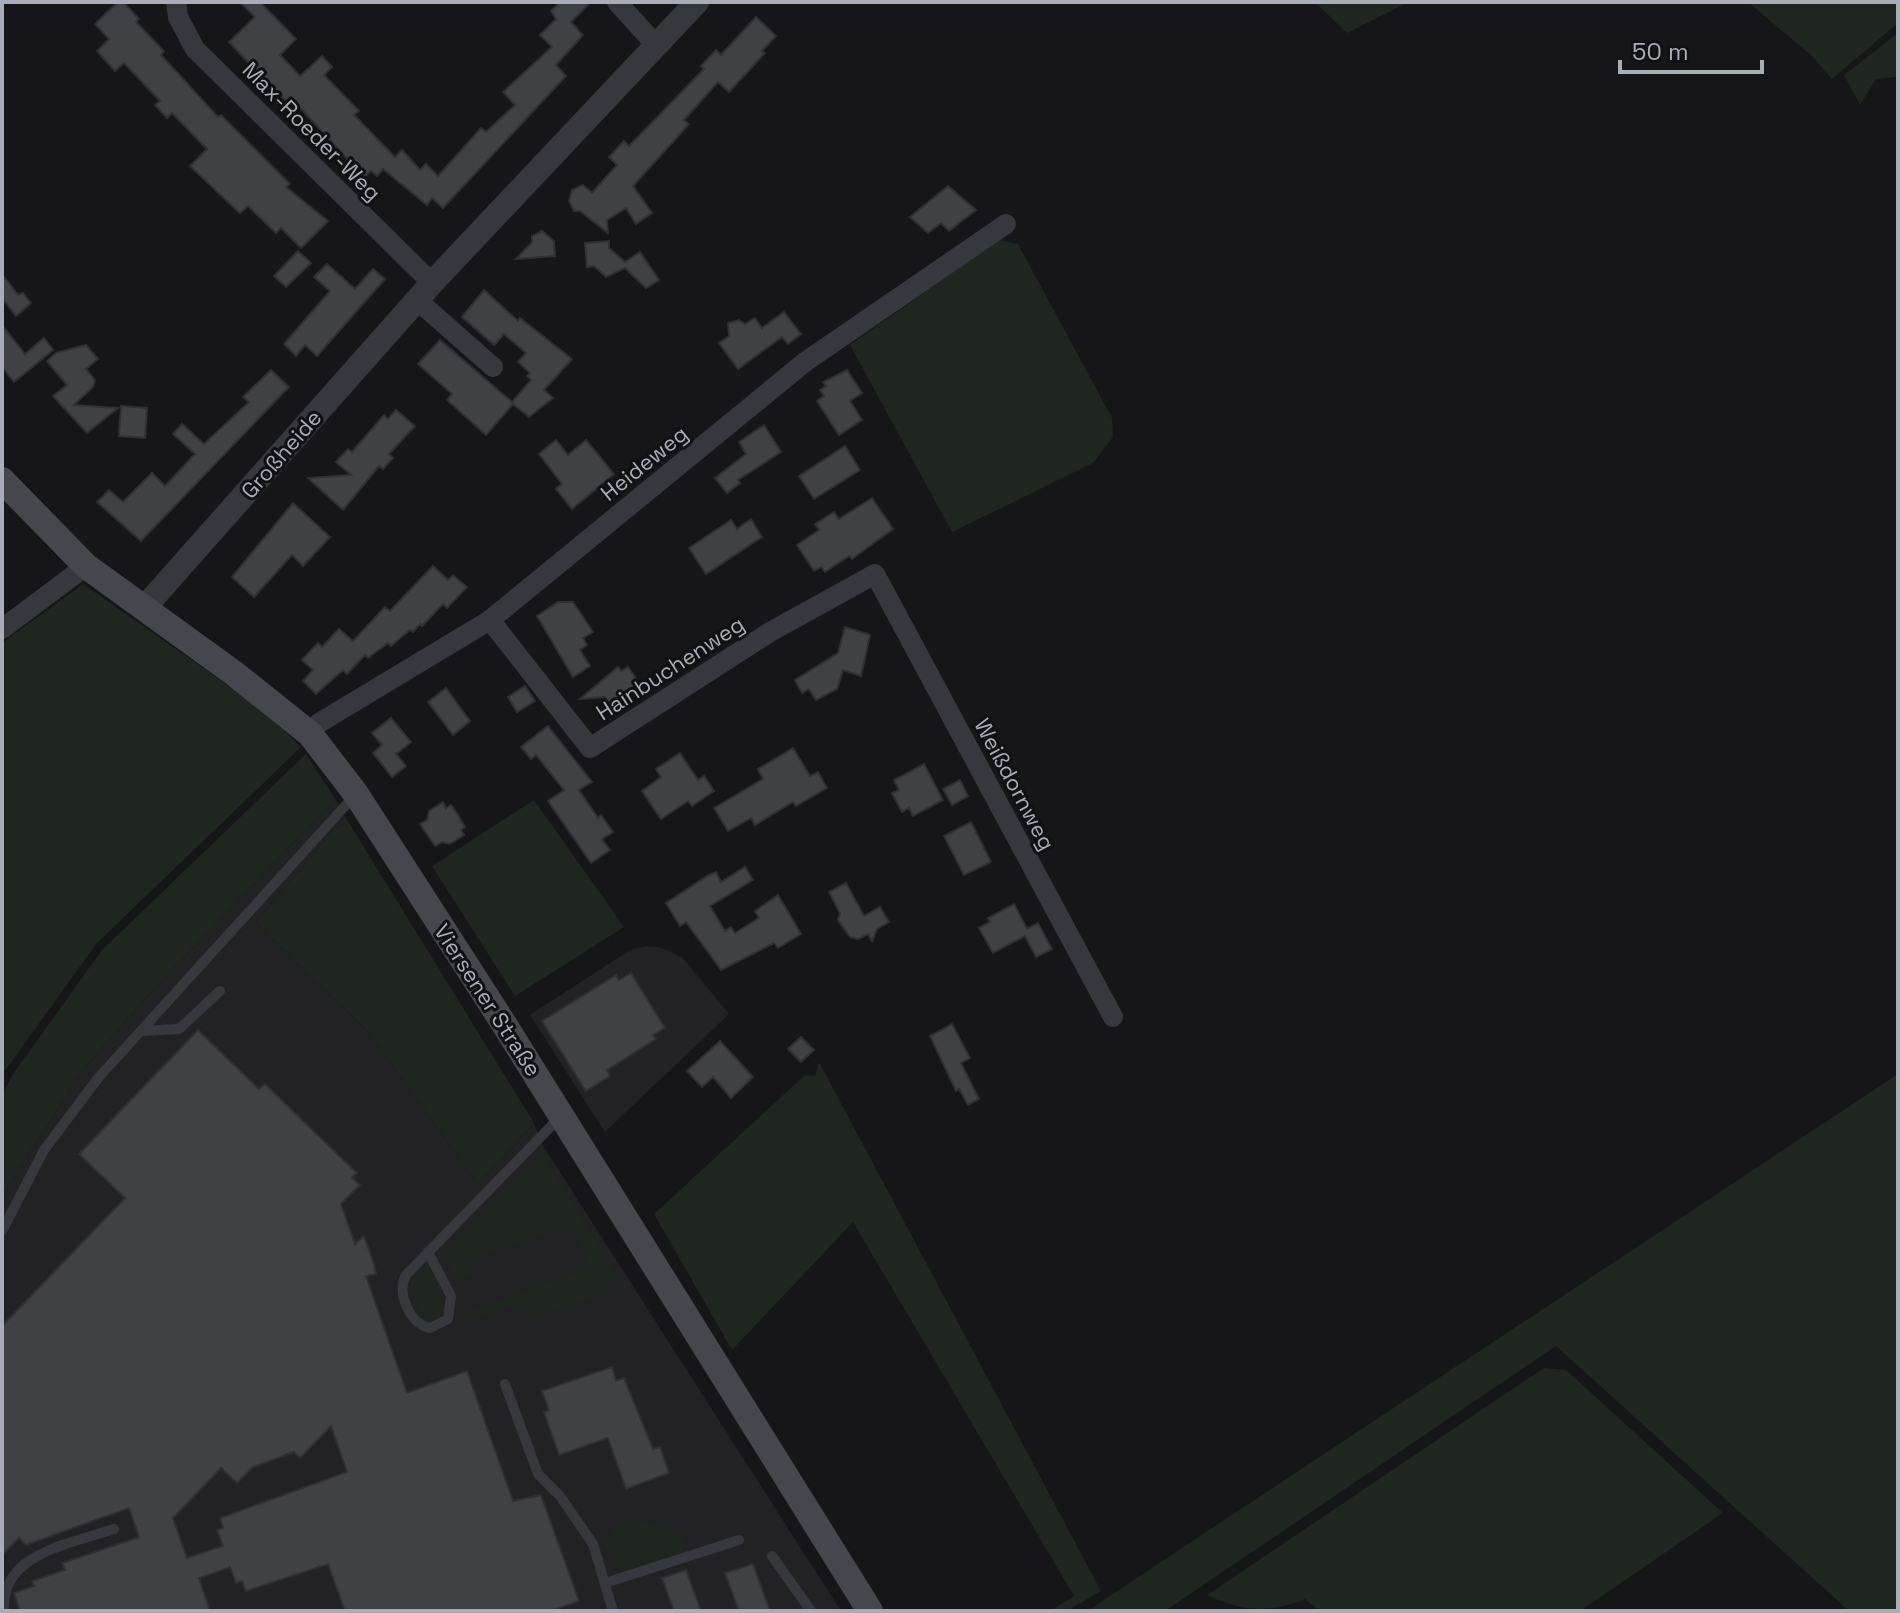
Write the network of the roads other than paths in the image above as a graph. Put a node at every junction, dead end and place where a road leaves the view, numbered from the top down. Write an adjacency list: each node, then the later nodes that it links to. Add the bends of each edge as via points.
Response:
1 (176, 2): 6 (street, Max-Roeder-Weg, via 195,49)
2 (617, 2): 4 (street)
3 (697, 2): 4 (street, Großheide)
4 (656, 45): 6 (street, Großheide)
5 (1006, 224): 12 (street, Heideweg, via 805,362)
6 (424, 292): 7 (street); 11 (street, Großheide)
7 (493, 367)
8 (2, 480): 9 (main road, Viersener Straße)
9 (86, 566): 11 (main road, Viersener Straße); 13 (street)
10 (875, 574): 12 (street, Hainbuchenweg, via 770,632 590,748); 17 (street, Weißdornweg)
11 (144, 608): 14 (main road, Viersener Straße)
12 (490, 620): 14 (street, Heideweg, via 319,723)
13 (2, 629)
14 (310, 734): 15 (main road, Viersener Straße)
15 (356, 794): 18 (lane); 19 (main road, Viersener Straße)
16 (220, 991): 18 (lane, via 179,1029)
17 (1113, 1017)
18 (143, 1031): 20 (lane, via 44,1150)
19 (562, 1116): 21 (lane); 30 (main road, Viersener Straße)
20 (2, 1231)
21 (428, 1252): 21 (lane, via 406,1275 403,1289 416,1323 430,1328 448,1319 451,1296)
22 (505, 1384): 26 (lane, via 538,1474 593,1544)
23 (114, 1529): 27 (lane, via 29,1559 10,1575 2,1593)
24 (739, 1540): 26 (lane)
25 (772, 1556): 29 (lane)
26 (605, 1583): 28 (lane)
27 (4, 1611)
28 (613, 1611)
29 (811, 1611)
30 (870, 1611)

